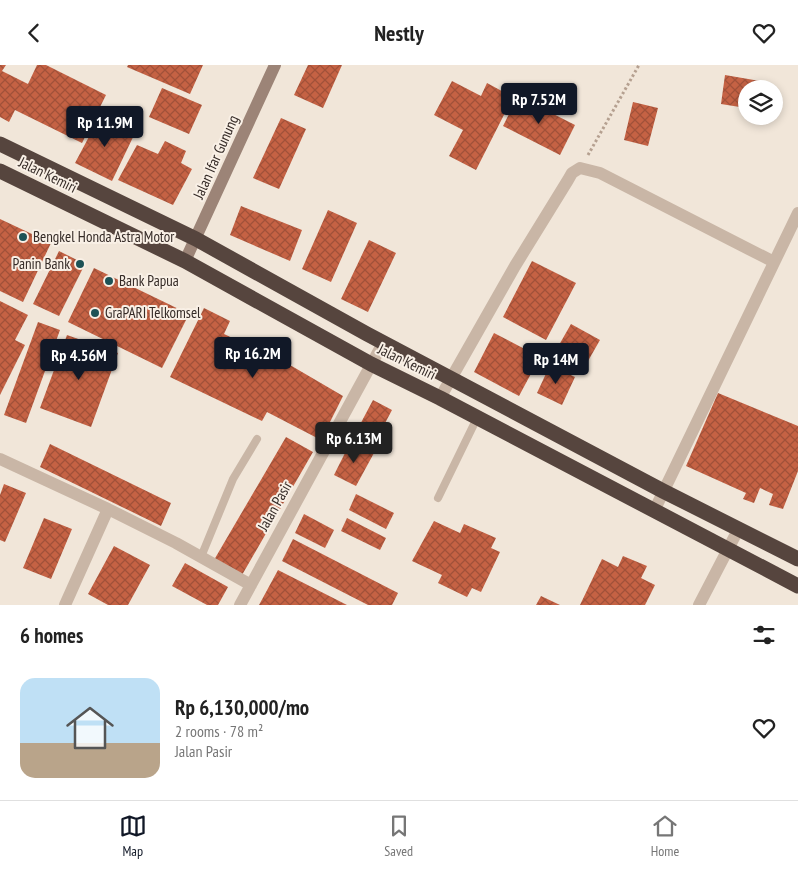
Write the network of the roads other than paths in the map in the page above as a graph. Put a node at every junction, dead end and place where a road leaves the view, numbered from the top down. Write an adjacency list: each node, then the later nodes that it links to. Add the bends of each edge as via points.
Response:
1 (275, 65): 5 (street, Jalan Ifar Gunung)
2 (0, 144): 5 (highway, Jalan Kemiri)
3 (0, 171): 6 (highway, Jalan Kemiri)
4 (798, 213): 7 (street)
5 (196, 239): 6 (street, Jalan Ifar Gunung); 8 (highway, Jalan Kemiri)
6 (185, 261): 9 (highway, Jalan Kemiri)
7 (774, 262): 10 (street, via 600,173 580,168 572,173 558,195); 15 (street)
8 (383, 343): 9 (street, Jalan Pasir); 10 (highway, Jalan Kemiri)
9 (371, 364): 11 (highway, Jalan Kemiri); 23 (street, Jalan Pasir)
10 (452, 379): 11 (street); 15 (highway, Jalan Kemiri)
11 (440, 398): 12 (highway, Jalan Kemiri)
12 (477, 417): 16 (lane); 18 (highway, Jalan Kemiri)
13 (257, 439): 21 (lane, via 233,479)
14 (0, 459): 17 (street)
15 (663, 491): 18 (street); 19 (highway, Jalan Kemiri)
16 (438, 498)
17 (108, 509): 21 (street); 25 (street)
18 (654, 511): 20 (highway, Jalan Kemiri)
19 (739, 528): 20 (street); 22 (highway, Jalan Kemiri)
20 (728, 548): 24 (highway, Jalan Kemiri); 27 (street)
21 (201, 557): 23 (street)
22 (798, 559)
23 (250, 585): 26 (street, Jalan Pasir)
24 (798, 586)
25 (65, 605)
26 (240, 605)
27 (699, 605)

